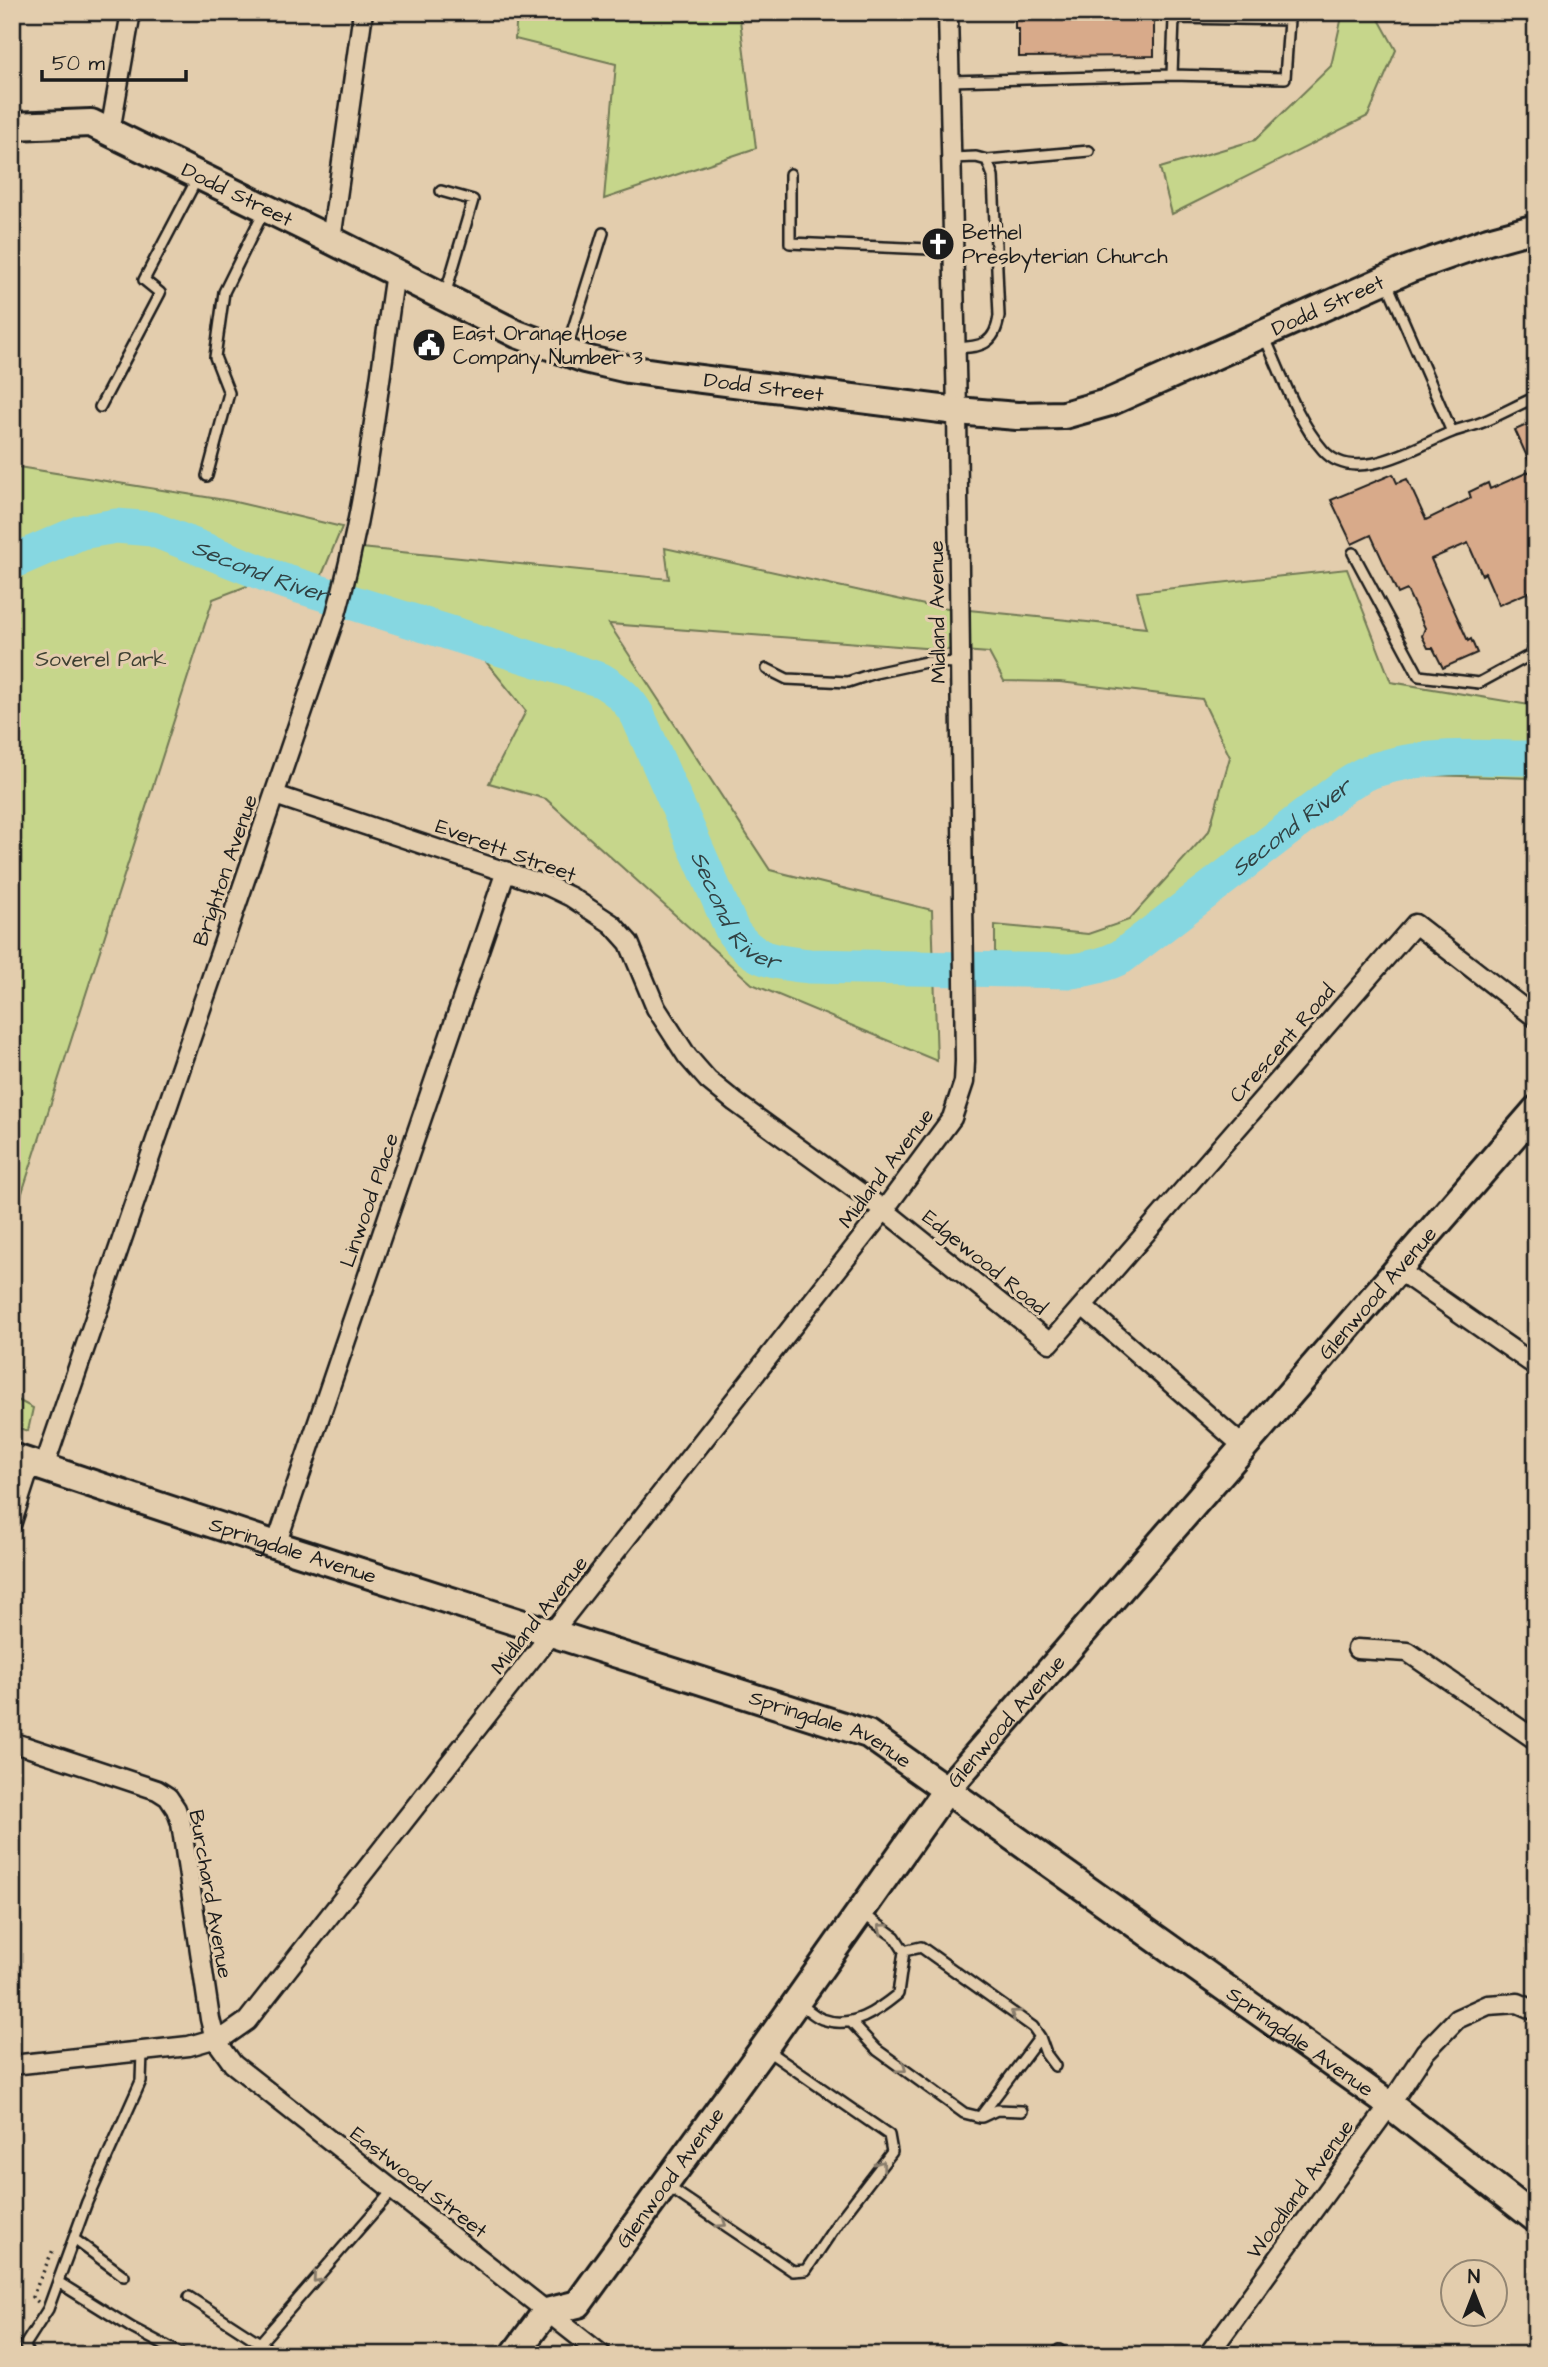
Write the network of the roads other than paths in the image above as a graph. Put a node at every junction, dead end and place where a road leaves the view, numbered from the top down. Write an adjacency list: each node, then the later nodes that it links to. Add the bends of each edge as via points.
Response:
1 (131, 12): 7 (street)
2 (363, 12): 17 (street)
3 (948, 12): 5 (street, Midland Avenue)
4 (1172, 75): 4 (lane, via 1174,18 1289,20 1285,78); 5 (lane)
5 (950, 81): 9 (street, Midland Avenue)
6 (12, 126): 7 (street, Dodd Street, via 91,123)
7 (110, 132): 12 (street, Dodd Street)
8 (1089, 152): 10 (lane)
9 (951, 158): 10 (lane); 18 (street, Midland Avenue)
10 (987, 160): 23 (lane, via 993,176 999,316 993,336 979,347)
11 (790, 174): 18 (lane, via 790,243)
12 (199, 176): 14 (street, Dodd Street); 26 (lane, via 144,280 160,293)
13 (441, 191): 21 (lane, via 473,200)
14 (265, 208): 17 (street, Dodd Street); 29 (lane, via 224,292 215,357 229,393)
15 (1536, 229): 20 (street, Dodd Street, via 1488,241)
16 (603, 233): 24 (lane)
17 (331, 240): 19 (street, Dodd Street)
18 (953, 250): 23 (street, Midland Avenue)
19 (395, 273): 21 (street, Dodd Street); 34 (street, Brighton Avenue, via 360,515 345,582)
20 (1385, 280): 22 (street, Dodd Street); 28 (lane)
21 (444, 297): 24 (street, Dodd Street)
22 (1263, 334): 27 (street, Dodd Street, via 1088,410 1040,416); 28 (lane, via 1302,418 1324,452 1340,462 1361,465 1398,457)
23 (956, 348): 27 (street, Midland Avenue)
24 (566, 353): 27 (street, Dodd Street, via 642,371)
25 (1536, 397): 28 (lane)
26 (100, 407)
27 (957, 411): 32 (street, Midland Avenue)
28 (1452, 432)
29 (207, 476)
30 (1353, 553): 31 (lane, via 1419,676 1479,683)
31 (1536, 652)
32 (960, 663): 33 (lane, via 926,662 848,682 787,679); 38 (street, Midland Avenue, via 964,1082 952,1118)
33 (767, 669)
34 (275, 795): 35 (street, Everett Street); 43 (street, Brighton Avenue)
35 (506, 871): 38 (street, Everett Street, via 571,897 612,923 629,943 656,1009 708,1080); 45 (street, Linwood Place)
36 (1536, 1018): 40 (street, Crescent Road, via 1415,925)
37 (1536, 1110): 39 (street, Glenwood Avenue)
38 (884, 1210): 40 (street, Edgewood Road, via 1050,1343); 46 (street, Midland Avenue)
39 (1397, 1269): 41 (street); 42 (street, Glenwood Avenue)
40 (1083, 1306): 42 (street, Edgewood Road)
41 (1536, 1366)
42 (1243, 1446): 50 (street, Glenwood Avenue)
43 (29, 1462): 44 (street, Brighton Avenue); 45 (street, Springdale Avenue)
44 (12, 1522)
45 (275, 1545): 46 (street, Springdale Avenue)
46 (553, 1633): 50 (street, Springdale Avenue, via 868,1734); 57 (street, Midland Avenue, via 255,2011 237,2029)
47 (1357, 1649): 48 (street, via 1408,1652)
48 (1536, 1740)
49 (12, 1742): 57 (street, Burchard Avenue, via 144,1784 172,1803 181,1824)
50 (947, 1790): 51 (street, Glenwood Avenue); 62 (street, Springdale Avenue)
51 (860, 1912): 52 (lane, one-way to 51, via 895,1937); 53 (street, Glenwood Avenue)
52 (904, 1951): 55 (lane, via 898,1994 877,2012); 56 (lane, one-way to 52, via 1033,2027 921,1947)
53 (798, 2002): 55 (lane, via 822,2019); 58 (street, Glenwood Avenue)
54 (1536, 2011): 62 (street, Woodland Avenue, via 1518,2003 1488,2005 1457,2019 1425,2052)
55 (851, 2022): 64 (lane, one-way to 64, via 877,2050 964,2113)
56 (1040, 2037): 61 (lane); 64 (lane)
57 (215, 2039): 59 (street, Midland Avenue); 66 (street, Eastwood Street, via 233,2064)
58 (764, 2048): 65 (street, Glenwood Avenue); 65 (lane, one-way to 58, via 799,2272 806,2270 892,2152 889,2135)
59 (142, 2052): 60 (street, Midland Avenue); 68 (lane, via 141,2081)
60 (12, 2065)
61 (1055, 2066)
62 (1390, 2105): 67 (street, Springdale Avenue); 79 (street, Woodland Avenue)
63 (1022, 2111): 64 (lane, via 997,2110)
64 (980, 2117)
65 (666, 2185): 72 (street, Glenwood Avenue, via 578,2304)
66 (393, 2190): 72 (street, Eastwood Street); 73 (lane, one-way to 73)
67 (1536, 2219)
68 (74, 2239): 69 (lane); 70 (lane)
69 (124, 2276)
70 (58, 2282): 74 (lane, via 48,2309 25,2345); 75 (lane)
71 (188, 2297): 73 (lane)
72 (546, 2312): 77 (street); 78 (street, Eastwood Street)
73 (260, 2343): 76 (lane)
74 (29, 2355)
75 (183, 2355)
76 (275, 2355)
77 (514, 2355)
78 (602, 2355)
79 (1208, 2355)

